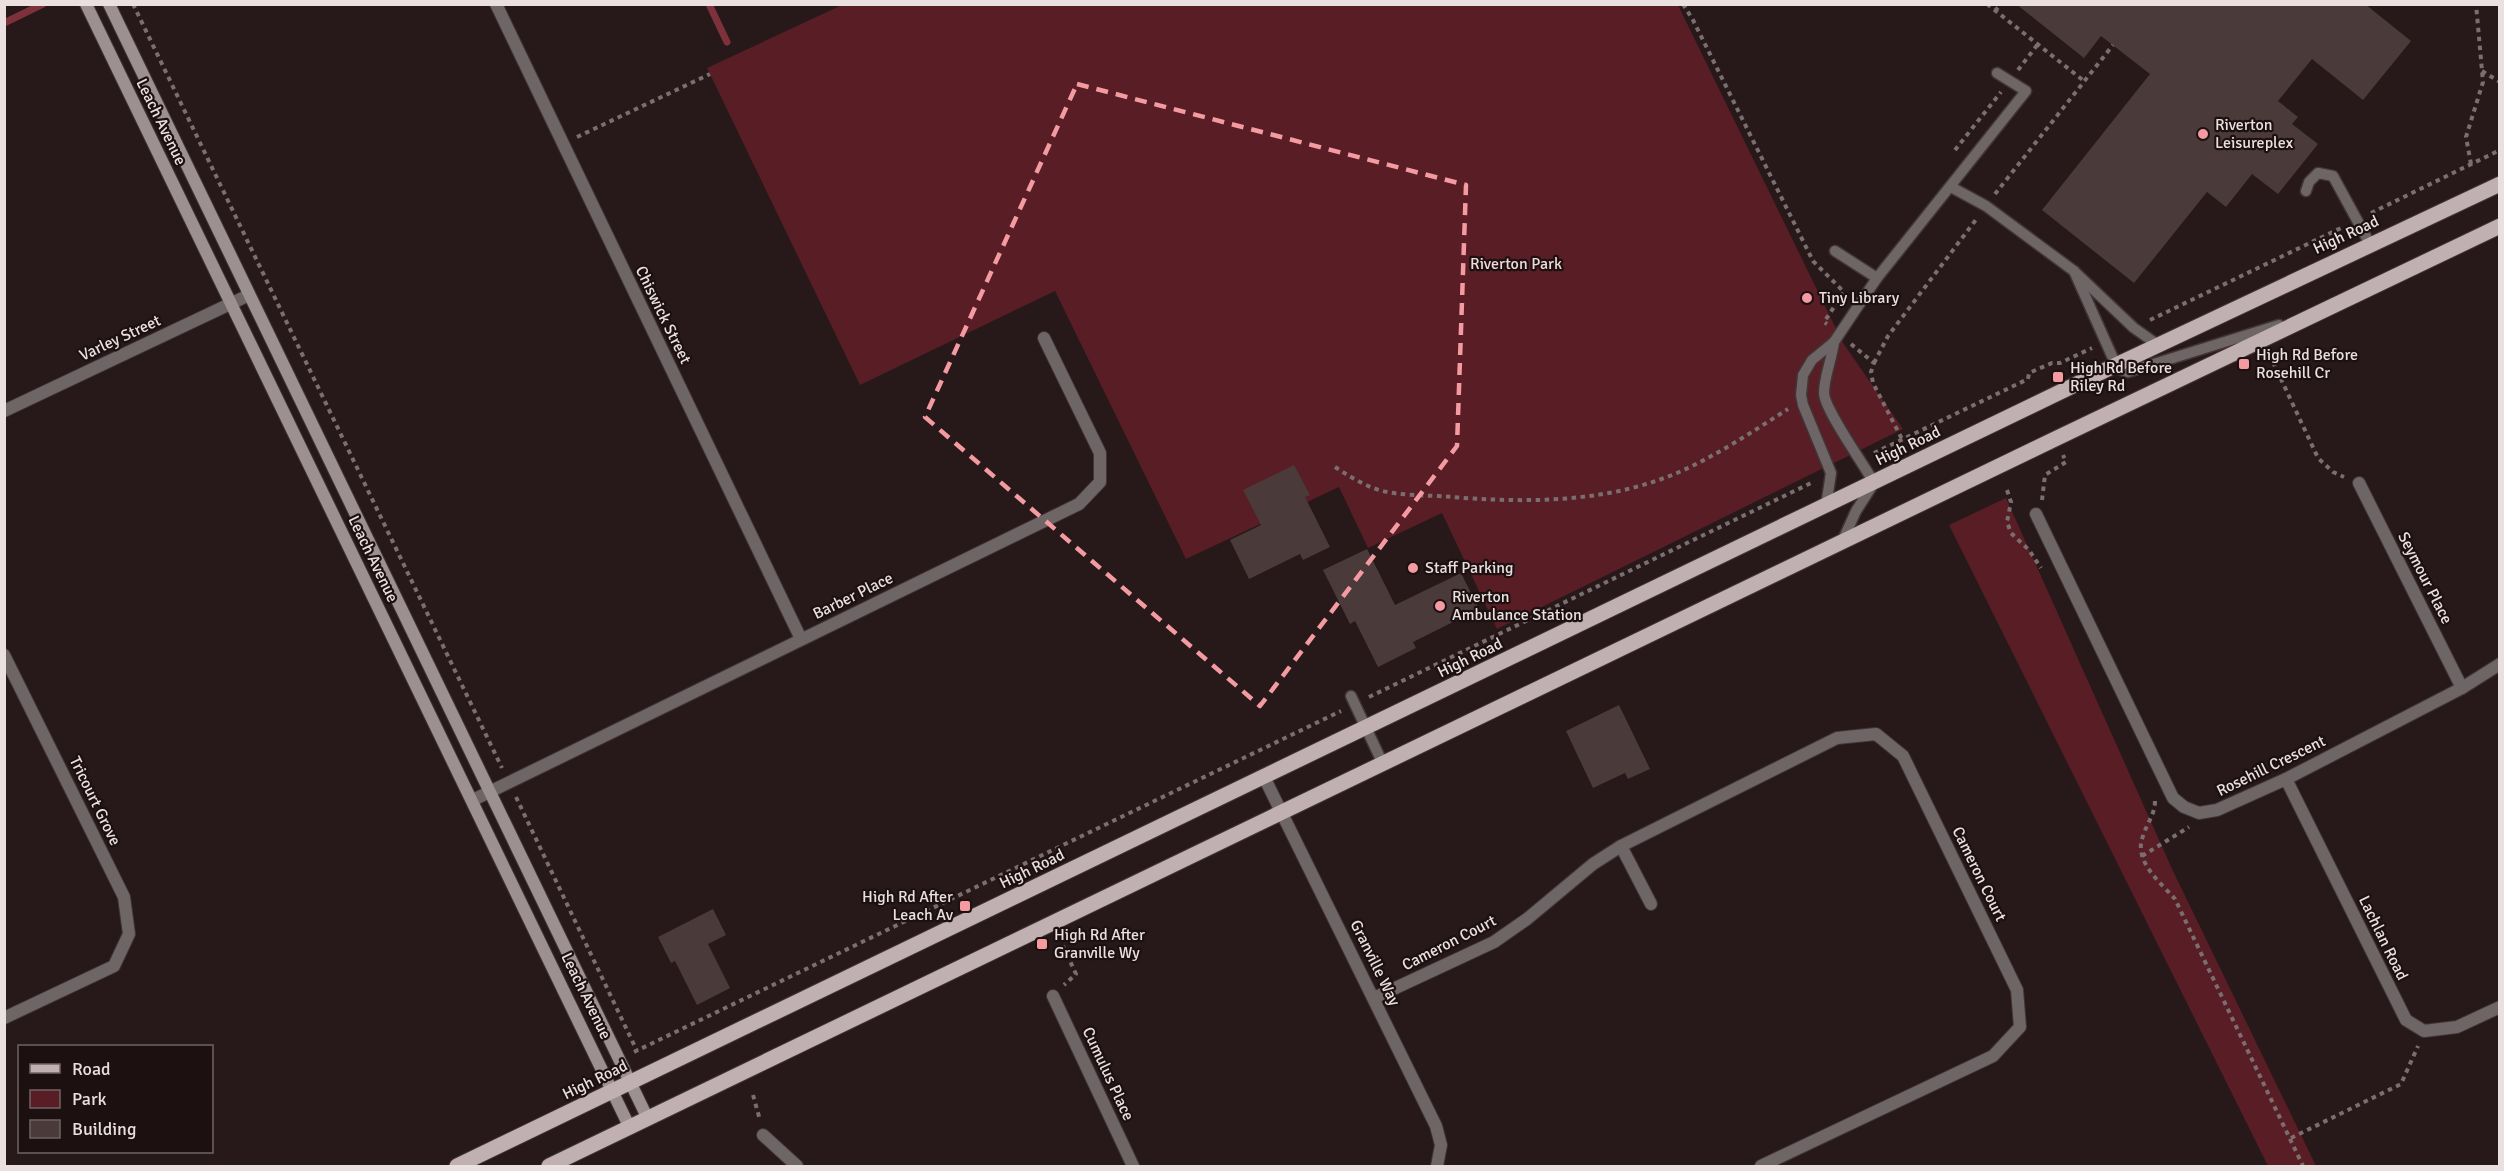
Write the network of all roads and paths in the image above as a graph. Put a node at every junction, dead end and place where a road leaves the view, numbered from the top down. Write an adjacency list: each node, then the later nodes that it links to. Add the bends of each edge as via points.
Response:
1 (86, 4): 28 (street, Leach Avenue)
2 (109, 4): 27 (street, Leach Avenue)
3 (133, 4): 61 (path)
4 (496, 4): 15 (street, Chiswick Street)
5 (1683, 4): 32 (path, via 1813,261 1844,292 1824,322)
6 (1987, 4): 9 (path)
7 (2001, 4): 9 (path)
8 (2476, 4): 10 (path)
9 (1995, 11): 13 (path)
10 (2482, 71): 14 (path); 17 (path, via 2483,82 2466,137)
11 (1997, 73): 19 (lane, via 2026,91)
12 (710, 74): 15 (path)
13 (2084, 81)
14 (2499, 82)
15 (563, 144): 52 (street, Chiswick Street)
16 (2499, 150): 17 (path)
17 (2471, 164): 21 (path)
18 (2499, 184): 23 (main road, High Road)
19 (1951, 187): 25 (lane, via 1986,206); 26 (lane)
20 (2306, 191): 21 (lane, via 2318,173 2333,176)
21 (2356, 221): 23 (lane); 30 (path)
22 (2499, 226): 29 (main road)
23 (2370, 244): 34 (main road, High Road)
24 (1836, 251): 26 (lane)
25 (2074, 271): 30 (lane); 33 (lane)
26 (1876, 278): 32 (lane)
27 (249, 295): 28 (street, Varley Street); 62 (street, Leach Avenue)
28 (230, 304): 38 (street, Varley Street); 64 (street, Leach Avenue)
29 (2311, 315): 36 (lane, via 2137,370 2128,372); 50 (main road)
30 (2134, 328): 34 (lane)
31 (1044, 338): 52 (street, Barber Place, via 1100,453 1100,482 1079,504)
32 (1837, 338): 37 (lane, via 1812,360 1803,375); 39 (path, via 1874,363 1873,383); 40 (lane, via 1824,394 1828,410)
33 (2106, 341): 36 (lane); 39 (path, via 2029,373 2028,379)
34 (2158, 345): 36 (main road, High Road)
35 (2273, 362): 45 (path, via 2318,458 2333,472)
36 (2116, 365): 44 (main road, High Road)
37 (1803, 405): 42 (path, via 1791,408 1720,452 1675,474 1568,500 1494,500 1381,491); 43 (lane)
38 (4, 411)
39 (1902, 439): 40 (path)
40 (1861, 459): 44 (lane)
41 (2066, 462): 46 (path, via 2044,475)
42 (1335, 467)
43 (1832, 473): 48 (lane); 56 (path)
44 (1874, 483): 48 (main road, High Road); 50 (lane)
45 (2359, 483): 55 (street, Seymour Place)
46 (2042, 485)
47 (2007, 490): 51 (path, via 2011,533)
48 (1826, 506): 57 (main road, High Road)
49 (2036, 514): 66 (street, via 2173,798)
50 (1842, 542): 58 (main road)
51 (2044, 572)
52 (801, 639): 61 (street, Barber Place)
53 (4, 655): 74 (street, Tricourt Grove, via 124,897 129,934 114,966)
54 (2499, 664): 55 (street, Rosehill Crescent)
55 (2462, 688): 60 (street, Rosehill Crescent)
56 (1352, 700): 57 (lane); 76 (path)
57 (1366, 728): 58 (lane); 59 (main road, High Road)
58 (1383, 764): 65 (main road)
59 (1264, 777): 65 (street, Granville Way); 78 (main road, High Road)
60 (2286, 779): 66 (street, Rosehill Crescent, via 2217,810); 75 (street, Lachlan Road, via 2395,1000 2406,1020)
61 (509, 783): 62 (street, Barber Place); 76 (path)
62 (491, 792): 64 (street, Barber Place); 78 (street, Leach Avenue)
63 (2152, 792): 68 (path, via 2154,811 2141,838)
64 (473, 800): 79 (street, Leach Avenue)
65 (1282, 813): 72 (street, Granville Way); 81 (main road)
66 (2199, 813): 68 (path, via 2194,824)
67 (1621, 846): 69 (street); 72 (street, Cameron Court, via 1494,942); 90 (street, Cameron Court, via 1836,738 1876,734 1904,756 2017,990 2020,1028 1992,1056)
68 (2141, 856): 84 (path, via 2175,899)
69 (1651, 904)
70 (1063, 946): 71 (path, via 1076,974)
71 (1053, 996): 88 (street, Cumulus Place)
72 (1374, 998): 89 (street, Granville Way, via 1436,1126 1441,1145)
73 (2499, 1007): 75 (street, via 2457,1027)
74 (4, 1018)
75 (2424, 1031): 84 (path, via 2401,1084)
76 (637, 1051): 77 (path)
77 (631, 1053)
78 (631, 1083): 79 (main road, High Road); 81 (street, Leach Avenue)
79 (613, 1092): 82 (street, Leach Avenue); 85 (main road, High Road)
80 (753, 1095): 83 (path)
81 (648, 1119): 82 (main road)
82 (630, 1128): 86 (main road)
83 (763, 1135): 87 (street)
84 (2291, 1138): 91 (path)
85 (457, 1167)
86 (549, 1167)
87 (797, 1167)
88 (1133, 1167)
89 (1437, 1167)
90 (1761, 1167)
91 (2303, 1167)

